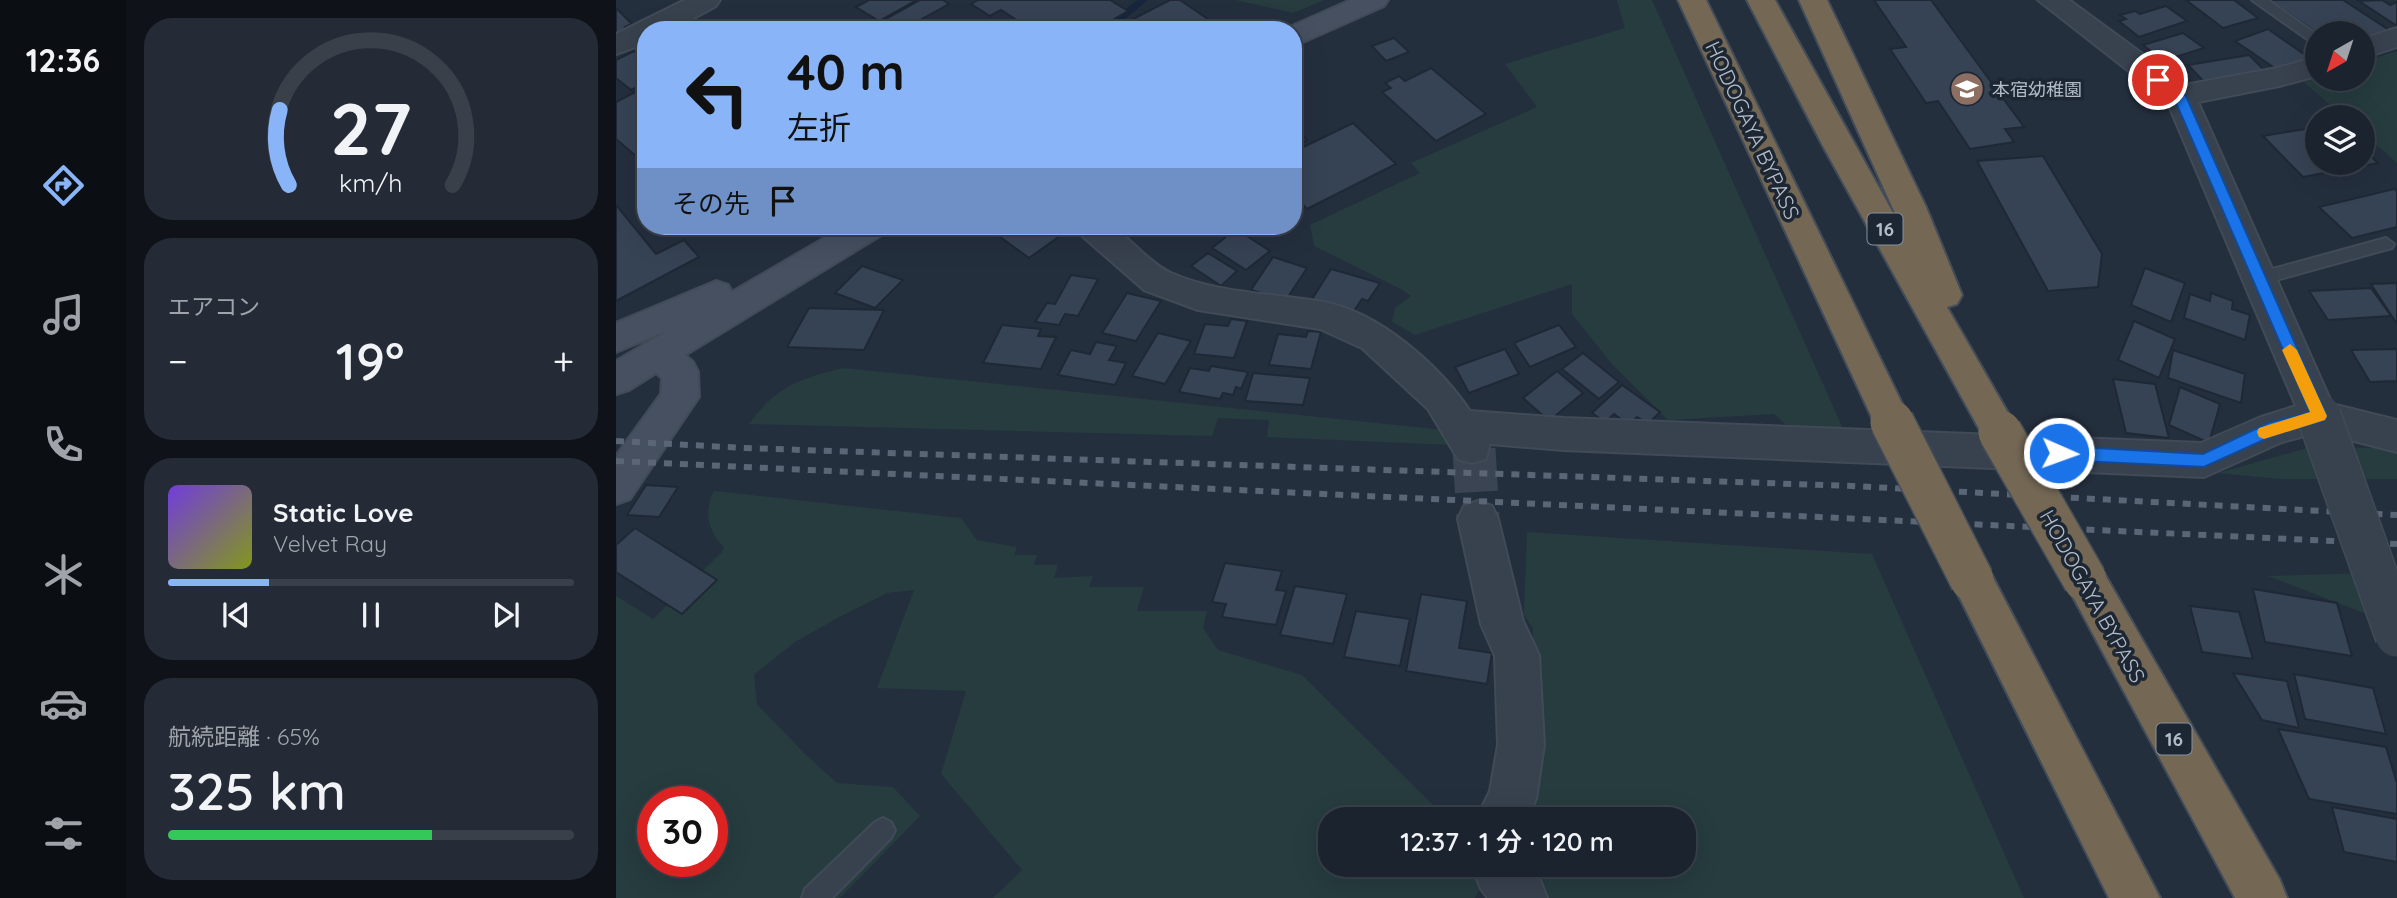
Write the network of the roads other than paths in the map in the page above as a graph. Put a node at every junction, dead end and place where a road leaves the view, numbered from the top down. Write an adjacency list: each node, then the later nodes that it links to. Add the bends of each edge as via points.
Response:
1 (706, 0): 8 (street)
2 (1374, 0): 9 (street)
3 (1692, 0): 36 (highway, HODOGAYA BYPASS, bridge, via 1892,422)
4 (2052, 0): 16 (street)
5 (2259, 0): 10 (lane)
6 (1818, 11): 26 (highway, via 1910,207)
7 (1767, 12): 26 (highway, HODOGAYA BYPASS / 16)
8 (667, 21)
9 (1302, 32)
10 (2305, 33)
11 (637, 36): 14 (street)
12 (2397, 37): 13 (street)
13 (2375, 45)
14 (616, 46)
15 (2305, 69): 16 (street)
16 (2180, 96): 21 (street)
17 (850, 235): 22 (street)
18 (855, 235): 23 (street)
19 (1102, 235): 25 (street, via 1156,281 1198,297 1326,316 1375,338 1441,398 1466,437 1564,433 2204,460 2274,428)
20 (2386, 244): 21 (lane)
21 (2258, 279): 25 (street)
22 (617, 338): 23 (street)
23 (657, 352): 24 (street); 28 (street, via 680,372 680,397)
24 (616, 379)
25 (2319, 416): 27 (street); 30 (street, bridge)
26 (2000, 432): 37 (highway, HODOGAYA BYPASS / 16, bridge)
27 (2397, 436)
28 (616, 487)
29 (1478, 519): 31 (street, via 1503,624 1517,655 1521,745)
30 (2397, 635)
31 (1507, 807)
32 (883, 830): 34 (lane)
33 (1503, 877): 35 (street)
34 (814, 898)
35 (1522, 898)
36 (2135, 898)
37 (2263, 898)

